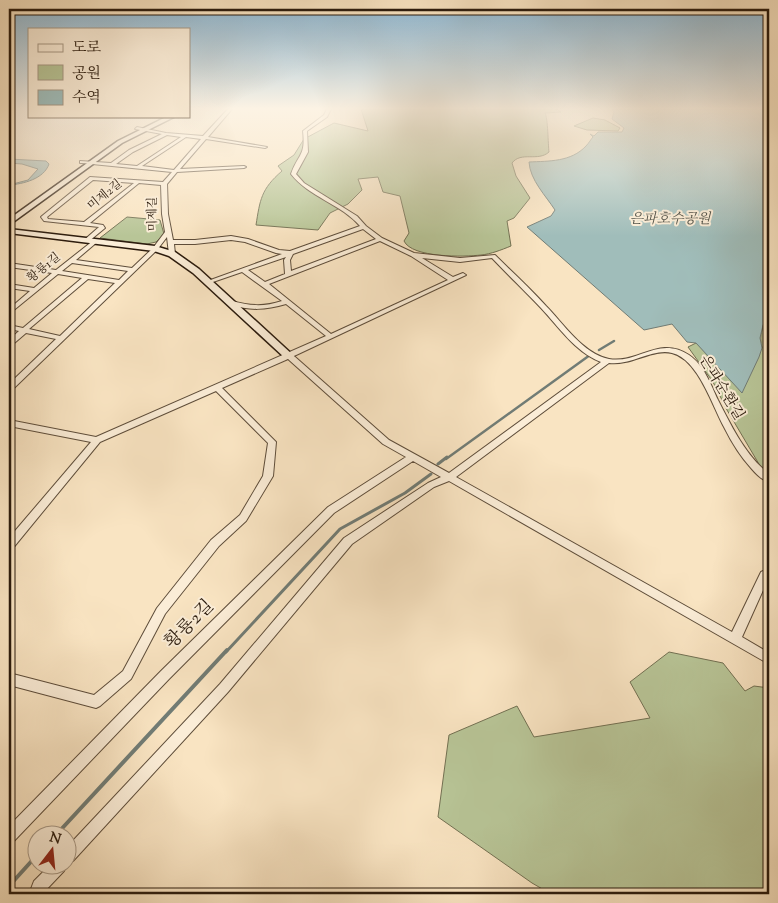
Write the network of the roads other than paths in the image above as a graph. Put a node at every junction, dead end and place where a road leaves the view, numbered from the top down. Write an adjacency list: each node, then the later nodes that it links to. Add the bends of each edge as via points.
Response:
1 (104, 151): 6 (street)
2 (131, 151): 7 (street)
3 (163, 151): 9 (street)
4 (193, 151): 10 (street, 미제길)
5 (306, 151): 15 (street, via 293,174 302,184 356,217)
6 (86, 162): 7 (street); 13 (street)
7 (112, 165): 9 (street)
8 (244, 167): 10 (street)
9 (138, 168): 10 (street)
10 (174, 171): 12 (street, 미제길)
11 (138, 182): 12 (street, 미제2길); 14 (street, 미제2길); 14 (street, 미제2길, via 92,178 44,217 46,220)
12 (164, 184): 17 (street, 미제길)
13 (10, 219): 16 (street)
14 (84, 224): 19 (street, 미제2길, via 102,228)
15 (364, 227): 18 (street); 22 (street)
16 (14, 232): 19 (street)
17 (167, 233): 20 (street); 21 (street, 미제길)
18 (380, 239): 24 (street); 30 (street)
19 (90, 242): 21 (street); 25 (street, 황룡1길)
20 (171, 242): 22 (street, via 232,238); 23 (street)
21 (155, 249): 23 (street); 27 (street)
22 (291, 253): 28 (street); 30 (street, via 287,260)
23 (172, 254): 35 (street)
24 (413, 255): 33 (street); 48 (street, via 460,260 493,256 581,347)
25 (70, 261): 27 (street); 29 (street, 황룡1길)
26 (9, 265): 29 (street)
27 (133, 270): 34 (street)
28 (244, 270): 35 (street); 36 (street)
29 (58, 271): 32 (street); 38 (street, 황룡1길)
30 (288, 274): 36 (street)
31 (463, 275): 33 (street)
32 (88, 276): 34 (street); 43 (street)
33 (453, 280): 44 (street)
34 (121, 282): 45 (street)
35 (208, 282): 40 (street)
36 (264, 284): 39 (street)
37 (9, 286): 38 (street)
38 (36, 290): 41 (street, 황룡1길)
39 (287, 302): 40 (street, via 261,308 244,308); 44 (street)
40 (232, 303): 47 (street)
41 (9, 312)
42 (9, 327): 43 (street)
43 (24, 330): 45 (street); 46 (street)
44 (331, 337): 47 (street)
45 (62, 338): 49 (street)
46 (9, 343)
47 (289, 356): 50 (street); 53 (street, via 386,442)
48 (607, 361): 54 (street); 55 (street, 은파순환길, via 628,360 655,350 676,352 687,357 700,373 746,454)
49 (9, 388)
50 (217, 388): 52 (street); 60 (street, via 272,442 268,476 243,518 215,543 161,611 126,675 96,702)
51 (9, 423): 52 (street)
52 (97, 440): 56 (street)
53 (412, 457): 54 (street); 61 (street, 황룡2길, via 331,510)
54 (449, 477): 58 (street); 62 (street, via 348,541 224,688)
55 (769, 479)
56 (9, 545)
57 (765, 575): 58 (street)
58 (735, 639): 59 (street)
59 (769, 659)
60 (9, 679)
61 (9, 836)
62 (78, 845)
63 (49, 876): 64 (street)
64 (36, 894)

